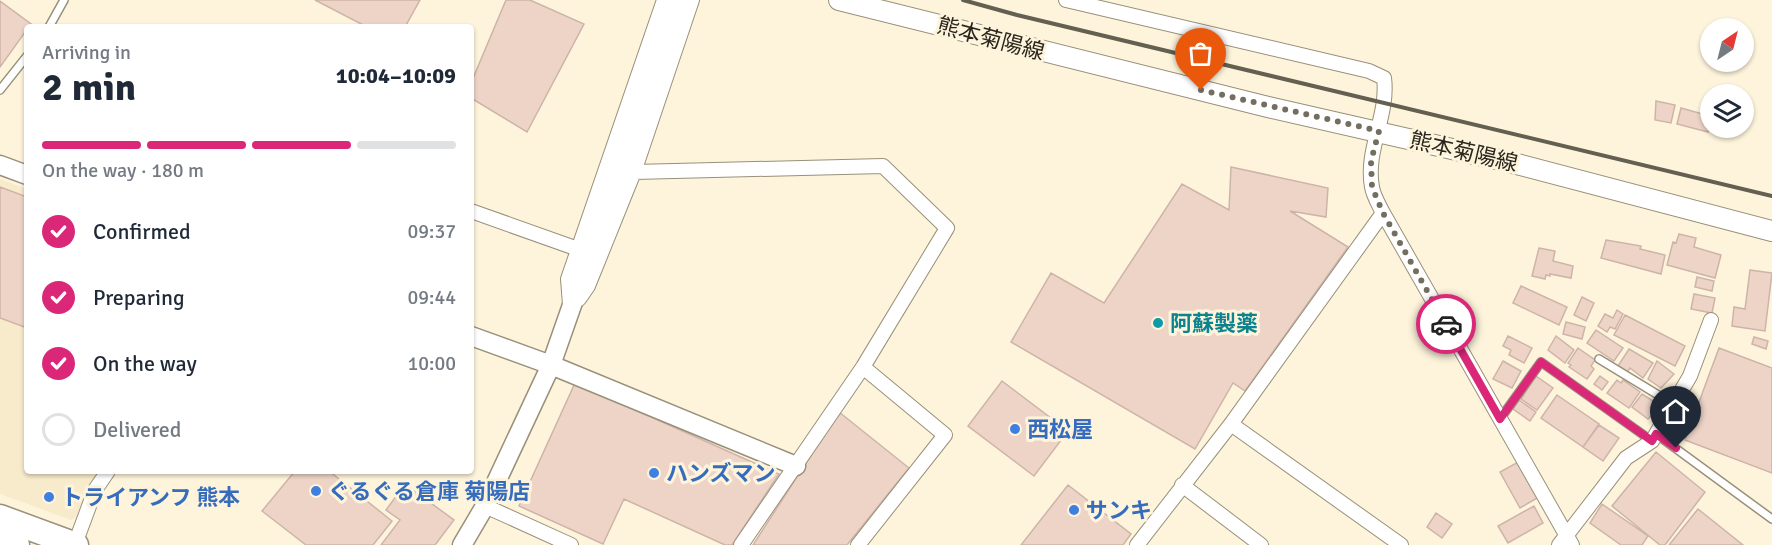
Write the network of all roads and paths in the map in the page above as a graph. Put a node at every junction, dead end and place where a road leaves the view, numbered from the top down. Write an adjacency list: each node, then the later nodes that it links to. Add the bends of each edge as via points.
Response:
1 (64, 0): 7 (lane)
2 (664, 0): 17 (street)
3 (679, 0): 18 (street)
4 (692, 0): 12 (street)
5 (839, 0): 10 (main road, 熊本菊陽線)
6 (1066, 0): 10 (street, via 1368,71 1384,78 1386,93)
7 (51, 24)
8 (24, 60): 9 (lane)
9 (0, 90)
10 (1379, 131): 14 (street, via 1371,161 1372,187); 16 (main road, 熊本菊陽線)
11 (0, 165): 13 (street)
12 (634, 172): 18 (street, via 588,286); 23 (street, via 883,166 947,228)
13 (24, 174)
14 (1383, 213): 25 (street); 26 (street)
15 (474, 216): 17 (street)
16 (1772, 231)
17 (578, 249): 18 (street, via 568,279)
18 (570, 310): 22 (street)
19 (1711, 320): 24 (street, via 1690,376)
20 (474, 337): 22 (street)
21 (1599, 359): 24 (lane)
22 (551, 365): 28 (street); 31 (street)
23 (863, 366): 28 (street); 41 (street, via 945,435)
24 (1673, 404): 27 (street)
25 (1500, 419): 27 (lane, via 1541,362); 35 (street)
26 (1231, 424): 30 (street); 44 (street)
27 (1654, 437): 33 (lane); 35 (street, via 1626,458)
28 (796, 466): 40 (street)
29 (106, 474): 37 (street, via 96,490)
30 (1182, 485): 42 (street); 43 (street)
31 (485, 506): 38 (street); 39 (street)
32 (0, 517): 37 (highway)
33 (1772, 519)
34 (0, 539): 36 (highway)
35 (1566, 541)
36 (16, 545)
37 (76, 545)
38 (462, 545)
39 (571, 545)
40 (741, 545)
41 (858, 545)
42 (1137, 545)
43 (1261, 545)
44 (1401, 545)

